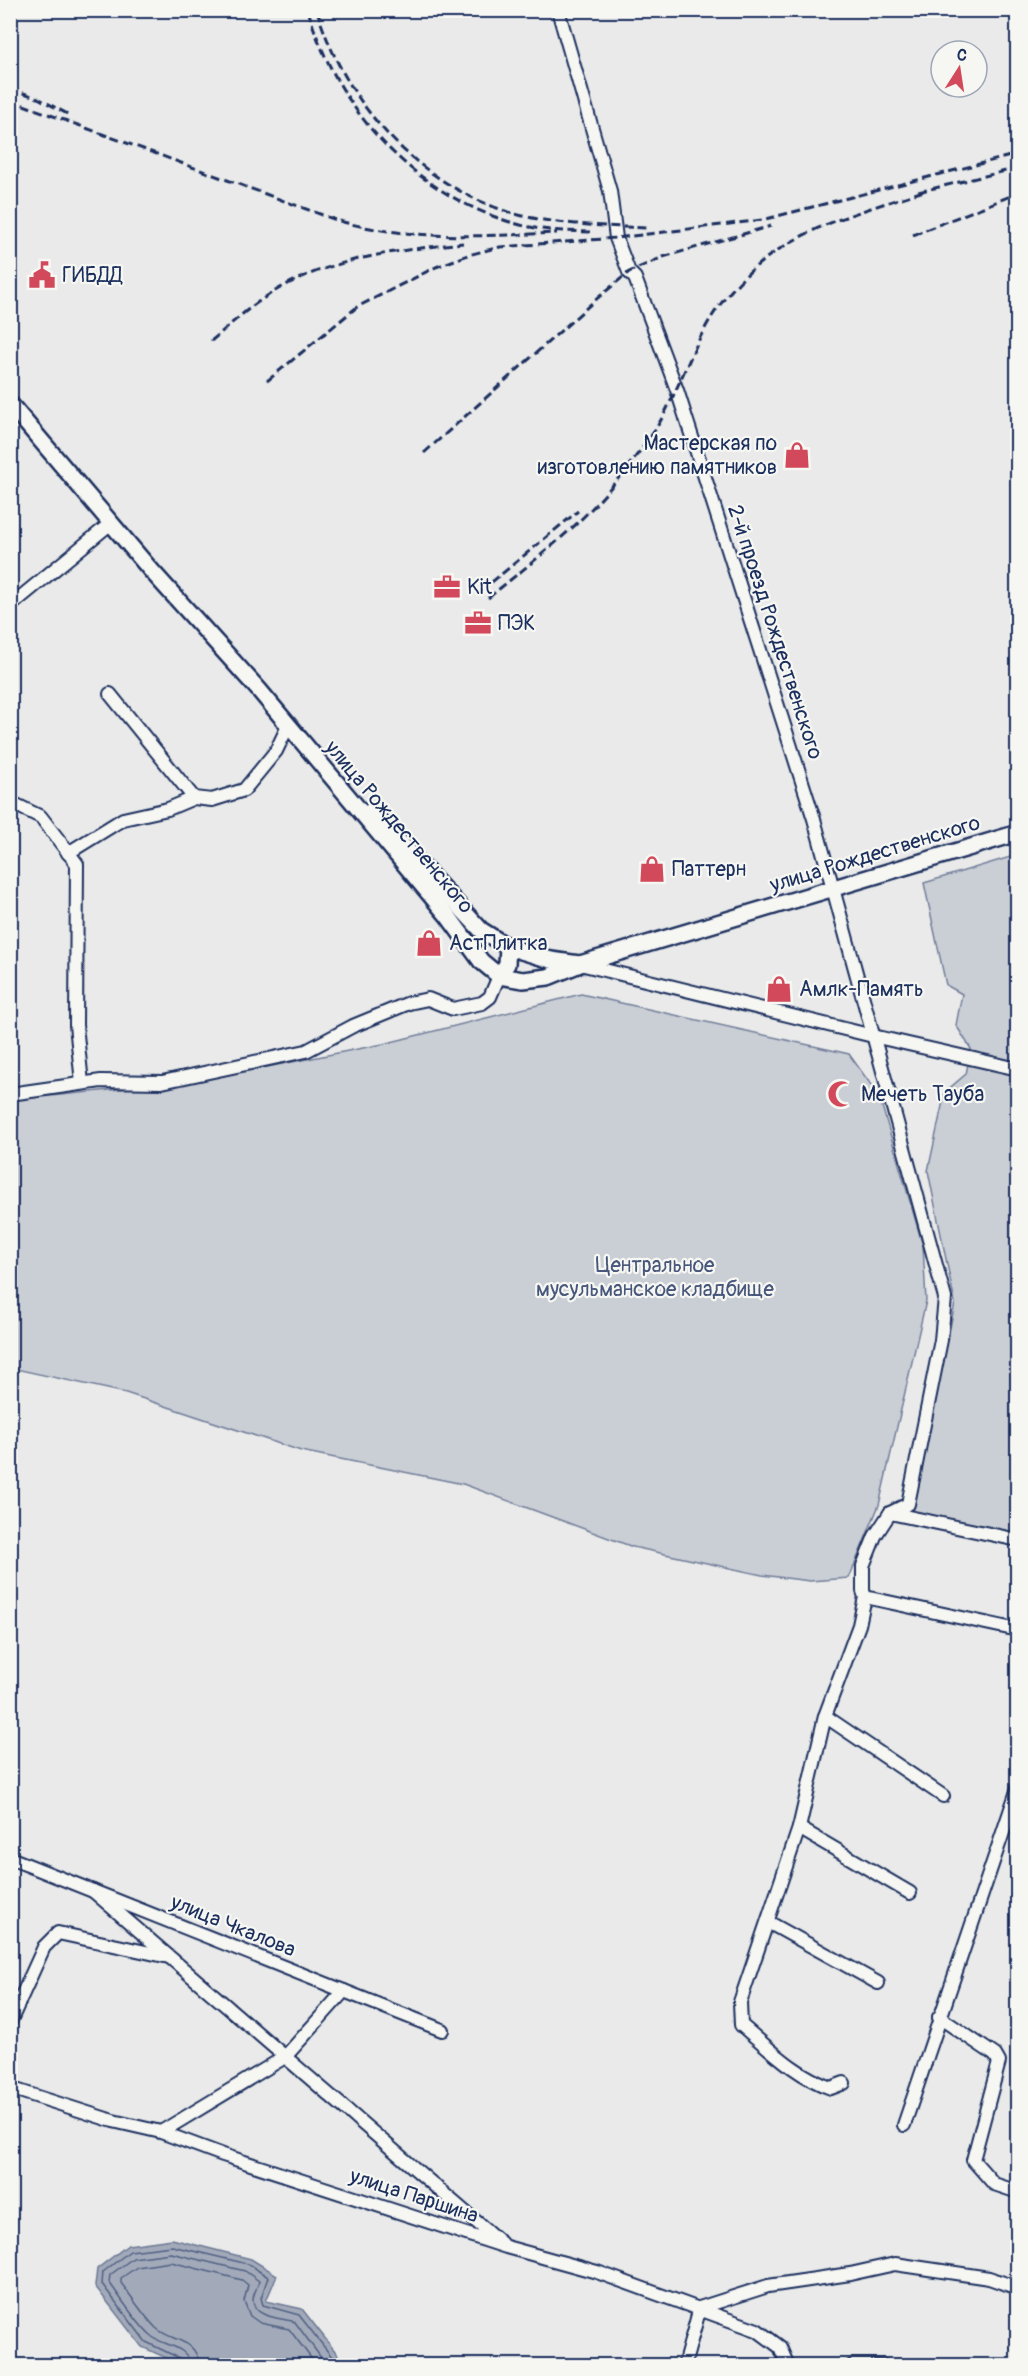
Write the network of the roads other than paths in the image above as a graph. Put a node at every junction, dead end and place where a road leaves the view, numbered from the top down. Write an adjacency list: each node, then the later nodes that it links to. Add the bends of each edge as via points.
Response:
1 (558, 10): 12 (street, 2-й проезд Рождественского, via 610,192 616,238 677,390 811,808)
2 (10, 404): 3 (main road, улица Рождественского)
3 (111, 524): 4 (street); 5 (main road, улица Рождественского)
4 (10, 606)
5 (259, 690): 7 (main road, улица Рождественского); 13 (main road, via 481,930)
6 (110, 694): 8 (street)
7 (288, 726): 8 (street, via 276,751 244,790 212,800); 14 (main road, улица Рождественского, via 448,916)
8 (194, 798): 11 (street, via 123,819)
9 (10, 802): 11 (street, via 41,817)
10 (1017, 833): 12 (main road, улица Рождественского)
11 (68, 853): 19 (street, via 77,864 76,1025)
12 (832, 890): 15 (main road, улица Рождественского); 17 (street, 2-й проезд Рождественского)
13 (502, 944): 14 (main road, via 487,942); 15 (main road, via 551,960); 16 (main road, via 507,964)
14 (481, 961): 16 (main road, улица Рождественского)
15 (580, 964): 16 (main road, улица Рождественского, via 548,977 523,980); 17 (street)
16 (499, 976): 19 (street, via 490,997 482,1003 453,1009 428,999 409,1002 306,1051 162,1082)
17 (873, 1036): 18 (street); 21 (street, 2-й проезд Рождественского, via 945,1298 941,1340 908,1504)
18 (1017, 1069)
19 (82, 1083): 20 (street)
20 (10, 1094)
21 (890, 1512): 22 (street); 23 (street, via 863,1566)
22 (1017, 1540)
23 (866, 1597): 24 (street); 25 (street)
24 (1017, 1630)
25 (825, 1716): 27 (street); 28 (street)
26 (1017, 1788): 36 (street)
27 (943, 1796)
28 (798, 1827): 31 (street); 32 (street)
29 (10, 1858): 30 (street, улица Чкалова)
30 (93, 1891): 33 (street); 35 (street, улица Чкалова)
31 (910, 1893)
32 (768, 1922): 34 (street); 40 (street, via 740,2002 741,2025 816,2083 831,2088)
33 (171, 1958): 37 (street, via 58,1933 44,1947); 39 (street)
34 (878, 1983)
35 (344, 1991): 38 (street, улица Чкалова); 39 (street)
36 (939, 2017): 42 (street); 44 (street, via 995,2055 999,2062 973,2160 994,2184)
37 (10, 2022)
38 (442, 2030)
39 (285, 2057): 43 (street); 45 (street)
40 (844, 2083)
41 (10, 2088): 43 (street, улица Паршина, via 104,2119)
42 (904, 2125)
43 (161, 2132): 45 (street, улица Паршина)
44 (1017, 2192)
45 (506, 2247): 47 (street, улица Паршина, via 597,2272)
46 (1017, 2288): 47 (street, via 989,2278 895,2264 768,2286)
47 (698, 2310): 48 (street); 49 (street, улица Паршина, via 757,2330 780,2347)
48 (684, 2366)
49 (788, 2366)
50 (852, 2366): 51 (street)
51 (883, 2366)

